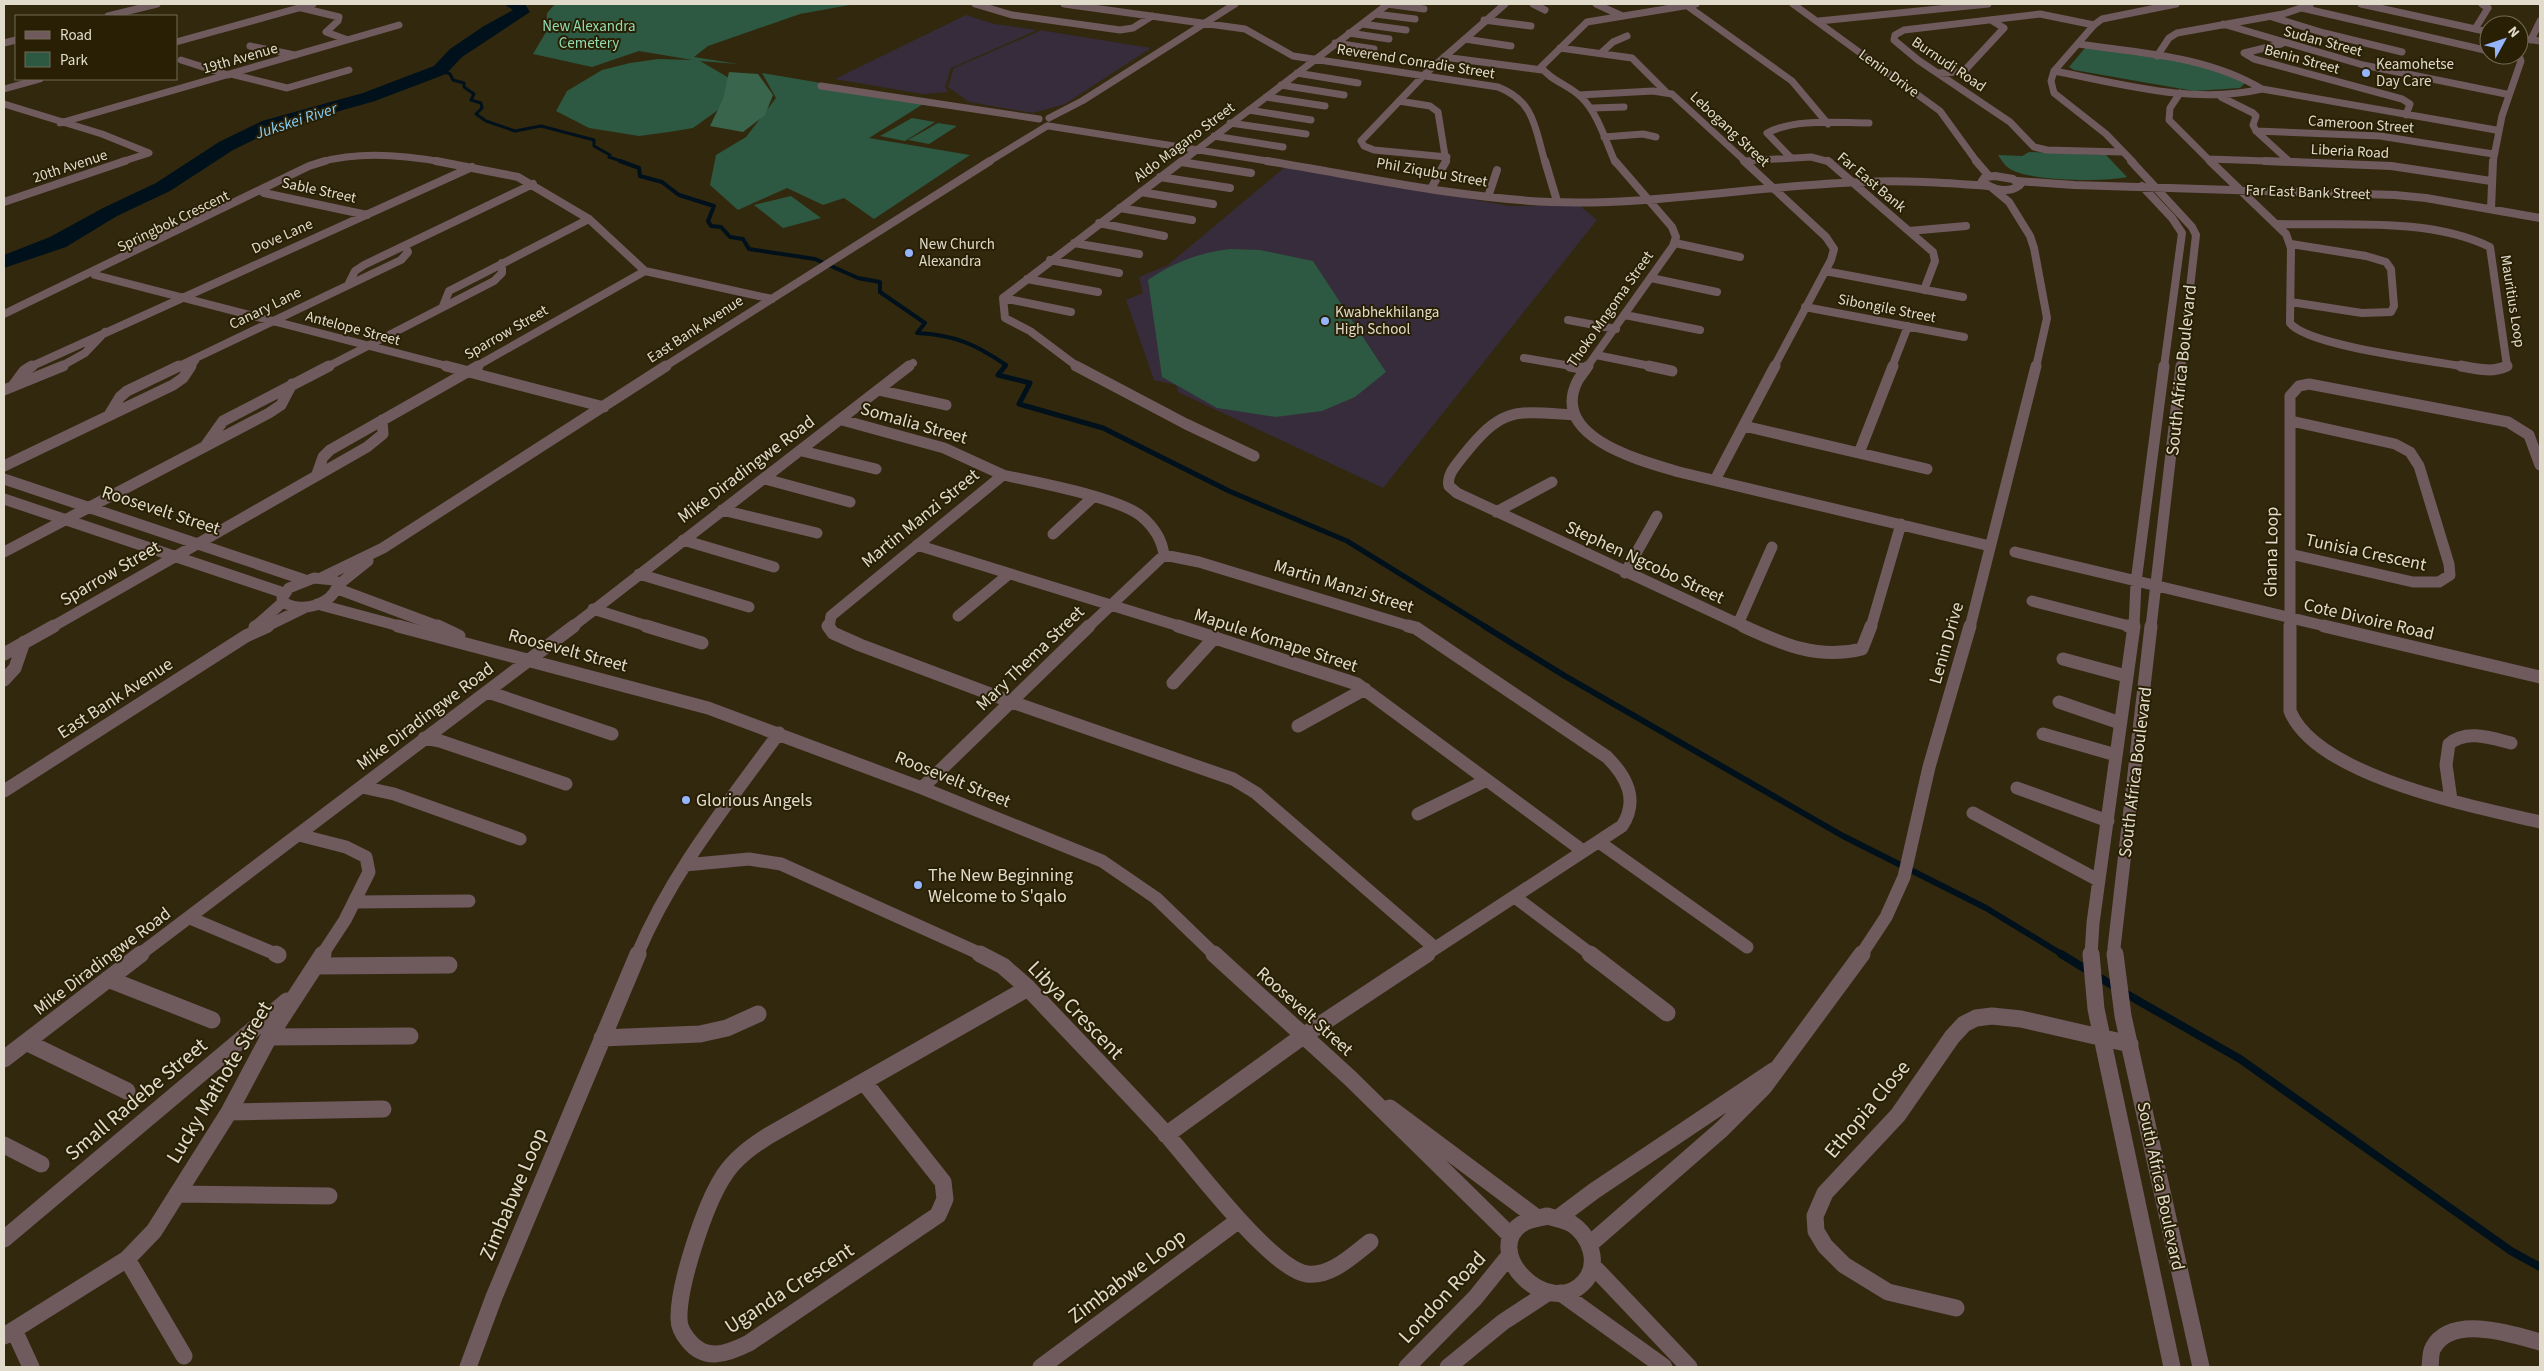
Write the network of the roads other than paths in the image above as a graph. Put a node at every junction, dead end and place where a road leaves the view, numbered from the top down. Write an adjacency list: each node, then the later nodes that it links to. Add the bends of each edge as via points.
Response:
1 (157, 4): 25 (street)
2 (311, 4): 19 (street)
3 (975, 4): 27 (street, via 1012,15 1120,30 1133,28)
4 (1064, 4): 22 (street, Reverend Conradie Street)
5 (1122, 4): 22 (street)
6 (1234, 4): 34 (street, East Bank Avenue)
7 (1387, 4): 21 (street); 24 (street, Aldo Magano Street)
8 (1505, 4): 30 (street)
9 (1533, 4): 23 (street)
10 (1596, 4): 26 (street)
11 (1696, 4): 18 (street)
12 (1793, 4): 32 (street, Lenin Drive)
13 (1988, 4): 32 (street)
14 (2176, 4): 38 (street, via 2113,15)
15 (2314, 4): 20 (street)
16 (2362, 4): 40 (street)
17 (2482, 4): 40 (street, via 2488,8)
18 (1686, 5): 26 (street); 100 (street, via 1792,81)
19 (299, 8): 45 (street, via 339,17 326,32); 49 (street)
20 (2302, 8): 28 (street); 58 (street)
21 (1424, 9)
22 (1110, 10): 27 (street, Reverend Conradie Street)
23 (1545, 10)
24 (1375, 14): 29 (street); 35 (street, Aldo Magano Street)
25 (112, 15)
26 (1620, 15): 56 (street, via 1587,22)
27 (1152, 16): 34 (street, Reverend Conradie Street)
28 (2270, 16): 36 (street); 59 (street)
29 (1415, 19)
30 (1484, 20): 39 (street); 47 (street)
31 (1991, 20): 38 (street, Burnudi Road, via 2046,14); 71 (street, via 2004,28 1966,69); 71 (street, Burnudi Road, via 1911,29 1895,35 1898,46)
32 (1819, 21): 111 (street, Lenin Drive, via 1940,111)
33 (2540, 22): 48 (street)
34 (1204, 23): 65 (street, Reverend Conradie Street, via 1249,30 1287,55); 98 (street, East Bank Avenue)
35 (1362, 24): 41 (street); 43 (street, Aldo Magano Street)
36 (2222, 24): 53 (street, Sudan Street); 62 (street, via 2174,34)
37 (399, 25): 45 (street, 19th Avenue)
38 (2094, 25): 52 (street)
39 (1531, 26)
40 (2475, 29): 42 (street)
41 (1406, 30)
42 (2479, 30)
43 (1350, 33): 46 (street); 51 (street, Aldo Magano Street)
44 (1627, 36): 60 (street, via 1613,42)
45 (347, 39): 61 (street, 19th Avenue)
46 (1389, 39)
47 (1464, 40): 55 (street); 63 (street)
48 (2531, 40): 50 (street)
49 (178, 41)
50 (2540, 41)
51 (1335, 43): 57 (street); 65 (street, Aldo Magano Street)
52 (2078, 44): 62 (street); 69 (street)
53 (2281, 44): 82 (street, Sudan Street, via 2417,78); 93 (street, Benin Street, via 2244,53 2254,59 2402,99 2410,104)
54 (250, 46): 61 (street)
55 (1511, 46)
56 (1560, 48): 60 (street); 68 (street)
57 (1374, 49)
58 (2479, 49)
59 (2402, 52)
60 (1601, 53): 81 (street, via 1635,60)
61 (295, 55): 72 (street, 19th Avenue)
62 (2157, 56): 79 (street, via 2226,70)
63 (1444, 57): 68 (street); 73 (street)
64 (181, 60): 72 (street)
65 (1315, 60): 70 (street, Aldo Magano Street); 73 (street, Reverend Conradie Street)
66 (2519, 65): 82 (street)
67 (349, 70): 72 (street, via 287,88)
68 (1542, 70): 84 (street, Thoko Mngoma Street)
69 (2054, 71): 80 (street); 110 (street, via 2051,81 2054,93)
70 (1296, 73): 75 (street); 76 (street, Aldo Magano Street)
71 (1938, 73): 110 (street, Burnudi Road, via 2010,122 2037,148)
72 (230, 74): 96 (street, 19th Avenue)
73 (1425, 74): 87 (street); 143 (street, Reverend Conradie Street, via 1493,85 1526,104)
74 (36, 80): 78 (street)
75 (1358, 83)
76 (1281, 85): 83 (street); 86 (street, Aldo Magano Street)
77 (821, 86): 97 (street)
78 (4, 89)
79 (2262, 89): 85 (street); 93 (street)
80 (2180, 92): 85 (street); 116 (street, via 2166,117)
81 (1667, 93): 84 (street, Lebogang Street); 117 (street, Lebogang Street, via 1678,99)
82 (2506, 94): 101 (street)
83 (1344, 95)
84 (1579, 95): 91 (street, Thoko Mngoma Street)
85 (2220, 96): 102 (street, via 2253,113)
86 (1266, 97): 89 (street); 92 (street, Aldo Magano Street)
87 (1399, 101): 114 (street, via 1437,110); 114 (street, via 1361,144 1374,150)
88 (4, 104): 96 (street)
89 (1325, 106)
90 (1624, 107): 91 (street)
91 (1592, 108): 105 (street, Thoko Mngoma Street)
92 (1249, 110): 94 (street); 99 (street, Aldo Magano Street)
93 (2406, 114): 101 (street)
94 (1311, 120)
95 (1869, 122): 100 (street)
96 (60, 123): 142 (street, 20th Avenue, via 148,152 145,156)
97 (1037, 123): 98 (street); 107 (street, East Bank Avenue)
98 (1051, 123): 107 (street, East Bank Avenue); 109 (street, Phil Ziqubu Street)
99 (1230, 123): 103 (street); 104 (street, Aldo Magano Street)
100 (1828, 124): 115 (street, via 1784,127 1767,133 1772,142)
101 (2496, 130): 112 (street)
102 (2256, 131): 112 (street, Cameroon Street, via 2390,137); 119 (street)
103 (1306, 134)
104 (1214, 136): 108 (street); 109 (street, Aldo Magano Street)
105 (1604, 137): 106 (street, via 1644,132); 141 (street, Thoko Mngoma Street, via 1616,164)
106 (1656, 137)
107 (1025, 138): 174 (street, East Bank Avenue)
108 (1283, 147)
109 (1195, 150): 118 (street, Aldo Magano Street); 134 (street, Phil Ziqubu Street)
110 (2118, 152): 132 (street, South Africa Boulevard); 133 (street, South Africa Boulevard)
111 (1973, 153): 123 (street, Lenin Drive); 125 (street, Lenin Drive)
112 (2493, 154): 128 (street)
113 (358, 156): 120 (street, Springbok Crescent, via 426,158); 139 (street, Springbok Crescent, via 324,164); 179 (street, Springbok Crescent, via 333,157 309,166)
114 (1446, 158): 134 (street, via 1442,174)
115 (1791, 158): 117 (street, Far East Bank); 126 (street, Far East Bank, via 1823,160)
116 (2208, 159): 119 (street, Liberia Road); 137 (street)
117 (1744, 161): 130 (street, Lebogang Street)
118 (1180, 162): 122 (street); 124 (street, Aldo Magano Street)
119 (2290, 162): 128 (street, Liberia Road, via 2391,166)
120 (472, 167): 129 (street, Springbok Crescent, via 518,177); 148 (street, Dove Lane)
121 (1497, 170): 140 (street)
122 (1251, 173)
123 (2002, 176): 125 (street, Phil Ziqubu Street); 131 (street)
124 (1160, 177): 136 (street); 138 (street, Aldo Magano Street)
125 (1986, 178): 127 (street, Phil Ziqubu Street); 135 (street, Lenin Drive)
126 (1850, 180): 127 (street, Phil Ziqubu Street); 130 (street, Phil Ziqubu Street); 155 (street, Far East Bank)
127 (1952, 181): 135 (street, Phil Ziqubu Street)
128 (2491, 182): 147 (street)
129 (532, 184): 150 (street, Springbok Crescent); 182 (street, Canary Lane, via 405,246 408,252 404,258)
130 (1771, 186): 141 (street, Phil Ziqubu Street); 164 (street, via 1832,244 1834,255)
131 (2015, 186): 132 (street, Far East Bank Street); 135 (street, Phil Ziqubu Street); 144 (street)
132 (2142, 186): 133 (street, Far East Bank Street); 249 (street, South Africa Boulevard, via 2182,232)
133 (2154, 186): 137 (street, Far East Bank Street); 251 (street, South Africa Boulevard, via 2196,235)
134 (1432, 187): 140 (street, Phil Ziqubu Street)
135 (1990, 187): 144 (street, Lenin Drive)
136 (1230, 188)
137 (2240, 190): 147 (street, Far East Bank Street, via 2395,195); 153 (street)
138 (1141, 192): 145 (street); 146 (street, Aldo Magano Street)
139 (264, 193): 148 (street, Sable Street); 166 (street, Springbok Crescent)
140 (1488, 197): 143 (street, Phil Ziqubu Street)
141 (1646, 200): 143 (street, Phil Ziqubu Street); 158 (street, Thoko Mngoma Street, via 1672,227)
142 (4, 202)
143 (1557, 202)
144 (2009, 202): 235 (street, Lenin Drive, via 2034,248 2046,318)
145 (1213, 204)
146 (1120, 208): 151 (street); 152 (street, Aldo Magano Street)
147 (2491, 209): 149 (street, Far East Bank Street)
148 (367, 215): 172 (street, Dove Lane)
149 (2540, 218)
150 (589, 219): 163 (street, Springbok Crescent); 188 (street, via 502,263 504,269 499,277)
151 (1192, 220)
152 (1099, 223): 156 (street); 157 (street, Aldo Magano Street)
153 (2278, 224): 159 (street); 176 (street, Mauritius Loop, via 2423,228 2485,243 2490,247 2494,264 2508,363 2498,370 2482,370 2323,341 2295,330 2290,323)
154 (1966, 226): 155 (street)
155 (1909, 231): 169 (street, Far East Bank, via 1936,256)
156 (1164, 236)
157 (1074, 242): 160 (street); 162 (street, Aldo Magano Street)
158 (1675, 243): 161 (street); 167 (street, Thoko Mngoma Street)
159 (2291, 244): 176 (street, Mauritius Loop); 176 (street, via 2386,262 2391,269 2394,306 2392,312 2374,314)
160 (1139, 254)
161 (1740, 257)
162 (1050, 260): 165 (street); 168 (street, Aldo Magano Street)
163 (645, 271): 174 (street); 195 (street, Sparrow Street)
164 (1825, 271): 169 (street); 177 (street)
165 (1119, 273)
166 (95, 274): 172 (street, Antelope Street); 181 (street, Springbok Crescent)
167 (1651, 278): 171 (street); 180 (street, Thoko Mngoma Street)
168 (1027, 279): 170 (street); 175 (street, Aldo Magano Street)
169 (1924, 290): 173 (street)
170 (1098, 292)
171 (1717, 292)
172 (183, 297): 182 (street, Antelope Street); 197 (street, Dove Lane, via 105,332 96,346 83,356)
173 (1963, 297)
174 (772, 299): 200 (street, East Bank Avenue)
175 (1003, 301): 178 (street); 210 (street, via 1005,318 1030,331 1070,363)
176 (2291, 302)
177 (1805, 307): 184 (street, Sibongile Street); 206 (street)
178 (1071, 312)
179 (4, 314)
180 (1625, 315): 185 (street, Thoko Mngoma Street); 186 (street)
181 (4, 319)
182 (273, 320): 188 (street, Antelope Street); 190 (street, Canary Lane)
183 (1568, 320): 185 (street)
184 (1908, 326): 187 (street, Sibongile Street); 209 (street)
185 (1616, 329): 189 (street, Thoko Mngoma Street)
186 (1700, 330)
187 (1964, 337)
188 (367, 346): 195 (street, Antelope Street); 196 (street)
189 (1596, 355): 193 (street, Thoko Mngoma Street); 194 (street)
190 (196, 358): 201 (street, Canary Lane, via 178,382); 201 (street, Canary Lane, via 127,391)
191 (1524, 358): 193 (street)
192 (913, 363): 198 (street, Mike Diradingwe Road)
193 (1586, 369): 202 (street, Thoko Mngoma Street, via 1574,389)
194 (1672, 371)
195 (468, 372): 200 (street, Antelope Street); 203 (street, Sparrow Street)
196 (292, 384): 207 (street, via 223,421); 207 (street, via 276,409)
197 (8, 388)
198 (878, 390): 199 (street); 204 (street, Mike Diradingwe Road)
199 (946, 405)
200 (604, 407): 237 (street, East Bank Avenue)
201 (109, 415): 212 (street, Canary Lane)
202 (1574, 415): 219 (street, via 1595,439 1608,447 1657,466); 226 (street, Stephen Ngcobo Street, via 1504,416 1476,441 1448,482 1452,490)
203 (382, 420): 215 (street, Sparrow Street, via 325,453); 215 (street, Sparrow Street, via 384,430 376,440)
204 (842, 420): 208 (street, Mike Diradingwe Road); 216 (street, Somalia Street, via 947,447)
205 (2291, 421): 211 (street, Ghana Loop, via 2290,396 2293,390 2309,384 2326,386 2508,422 2529,435); 240 (street, Ghana Loop); 240 (street, Tunisia Crescent, via 2381,439 2410,452 2419,466 2450,575 2439,582 2413,582)
206 (1744, 426): 209 (street); 219 (street)
207 (206, 445): 224 (street)
208 (802, 451): 213 (street); 218 (street, Mike Diradingwe Road)
209 (1859, 453): 214 (street)
210 (1254, 456)
211 (2540, 465)
212 (4, 466)
213 (876, 469)
214 (1927, 469)
215 (316, 474): 233 (street, Sparrow Street)
216 (1002, 475): 222 (street, Martin Manzi Street); 234 (street, Martin Manzi Street)
217 (4, 479): 224 (street, Roosevelt Street)
218 (765, 479): 223 (street); 225 (street, Mike Diradingwe Road)
219 (1715, 480): 229 (street)
220 (1552, 482): 226 (street)
221 (4, 498): 228 (street)
222 (1093, 498): 231 (street); 241 (street, Martin Manzi Street, via 1143,517 1163,544)
223 (850, 502)
224 (88, 507): 228 (street); 233 (street, Roosevelt Street)
225 (722, 510): 230 (street); 232 (street, Mike Diradingwe Road)
226 (1496, 512): 244 (street, Stephen Ngcobo Street)
227 (1658, 516): 244 (street)
228 (66, 520): 238 (street); 242 (street)
229 (1901, 524): 235 (street); 260 (street, Stephen Ngcobo Street, via 1862,649 1836,654 1812,652)
230 (817, 533)
231 (1053, 534)
232 (683, 540): 243 (street); 245 (street, Mike Diradingwe Road)
233 (196, 543): 242 (street, Sparrow Street); 248 (street, Roosevelt Street)
234 (916, 545): 246 (street, Mapule Komape Street); 276 (street, Martin Manzi Street, via 830,616 829,628 860,645)
235 (1990, 546): 326 (street, Lenin Drive, via 1904,877 1892,905 1848,976)
236 (1772, 547): 260 (street)
237 (383, 548): 247 (street, East Bank Avenue); 250 (street, East Bank Avenue)
238 (4, 552)
239 (2015, 552): 249 (street, Cote Divoire Road)
240 (2290, 554): 259 (street, Ghana Loop)
241 (1164, 555): 255 (street, Mary Thema Street); 299 (street, Martin Manzi Street, via 1199,562 1424,632 1617,767 1625,777 1630,794 1629,817)
242 (175, 556): 252 (street); 264 (street, Sparrow Street)
243 (774, 567)
244 (1625, 573): 260 (street, Stephen Ngcobo Street)
245 (639, 574): 256 (street); 257 (street, Mike Diradingwe Road)
246 (1009, 574): 255 (street, Mapule Komape Street); 258 (street)
247 (323, 578): 248 (street); 250 (street, Roosevelt Street, via 334,580)
248 (305, 580): 252 (street, East Bank Avenue)
249 (2136, 582): 251 (street, Cote Divoire Road); 261 (street, South Africa Boulevard)
250 (338, 587): 254 (street, East Bank Avenue, via 330,598); 266 (street, Roosevelt Street, via 426,620)
251 (2157, 587): 259 (street, Cote Divoire Road); 323 (street, South Africa Boulevard, via 2115,935 2119,996)
252 (283, 597): 254 (street, Roosevelt Street, via 294,608); 262 (street, East Bank Avenue)
253 (2032, 602): 261 (street)
254 (311, 606): 262 (street, East Bank Avenue); 266 (street, Roosevelt Street)
255 (1110, 606): 263 (street, Mapule Komape Street); 276 (street, Mary Thema Street)
256 (750, 607)
257 (593, 609): 265 (street); 269 (street, Mike Diradingwe Road)
258 (958, 616)
259 (2289, 618): 271 (street, Cote Divoire Road); 292 (street, Ghana Loop, via 2290,710 2297,723 2332,755 2363,773)
260 (1738, 624)
261 (2134, 627): 270 (street, South Africa Boulevard)
262 (246, 636): 291 (street, East Bank Avenue)
263 (1215, 637): 273 (street); 274 (street, Mapule Komape Street, via 1331,674)
264 (24, 642): 267 (street, Sparrow Street); 272 (street, via 15,668)
265 (702, 642)
266 (472, 644): 269 (street, Roosevelt Street)
267 (4, 654)
268 (2064, 659): 270 (street)
269 (528, 660): 275 (street, Mike Diradingwe Road); 280 (street, Roosevelt Street, via 708,708)
270 (2126, 676): 278 (street, South Africa Boulevard)
271 (2540, 677)
272 (4, 680)
273 (1173, 683)
274 (1365, 689): 279 (street); 286 (street, Mapule Komape Street)
275 (488, 692): 281 (street); 283 (street, Mike Diradingwe Road)
276 (1009, 701): 289 (street, Mary Thema Street); 308 (street, Martin Manzi Street, via 1208,768 1241,783)
277 (2059, 702): 278 (street)
278 (2120, 723): 285 (street, South Africa Boulevard)
279 (1298, 726)
280 (779, 733): 289 (street, Roosevelt Street); 301 (street, Zimbabwe Loop, via 711,823)
281 (612, 734)
282 (2043, 734): 285 (street)
283 (424, 738): 287 (street); 288 (street, Mike Diradingwe Road)
284 (2511, 743): 292 (street, via 2476,736 2454,738 2446,752)
285 (2116, 755): 295 (street, South Africa Boulevard)
286 (1485, 781): 294 (street); 300 (street, Mapule Komape Street)
287 (566, 784)
288 (362, 787): 297 (street, Mike Diradingwe Road); 298 (street, via 394,794)
289 (922, 788): 319 (street, Roosevelt Street, via 1068,846 1127,876 1156,898)
290 (2017, 788): 295 (street)
291 (4, 790)
292 (2451, 800): 296 (street, Ghana Loop)
293 (1973, 813): 302 (street)
294 (1418, 814)
295 (2108, 821): 302 (street, South Africa Boulevard)
296 (2540, 822)
297 (299, 835): 305 (street, Lucky Mathote Street, via 366,857 370,872); 306 (street, Mike Diradingwe Road)
298 (520, 839)
299 (1599, 842): 300 (street, Martin Manzi Street); 307 (street)
300 (1583, 851): 303 (street, Martin Manzi Street)
301 (685, 865): 313 (street, Libya Crescent, via 749,859 780,864 992,959); 322 (street, Zimbabwe Loop, via 654,915)
302 (2098, 880): 320 (street, South Africa Boulevard, via 2092,938 2092,981)
303 (1515, 897): 308 (street, Martin Manzi Street); 315 (street)
304 (469, 900): 305 (street)
305 (355, 902): 311 (street, Lucky Mathote Street)
306 (190, 918): 309 (street); 312 (street, Mike Diradingwe Road)
307 (1747, 947)
308 (1435, 948): 319 (street, Martin Manzi Street)
309 (278, 955)
310 (449, 965): 311 (street)
311 (315, 966): 314 (street, Lucky Mathote Street)
312 (108, 979): 317 (street); 324 (street, Mike Diradingwe Road)
313 (1028, 988): 328 (street, Uganda Crescent); 332 (street, Libya Crescent)
314 (298, 993): 321 (street, Lucky Mathote Street); 341 (street, Small Radebe Street)
315 (1667, 1013)
316 (758, 1014): 322 (street, via 727,1028 700,1034)
317 (212, 1020)
318 (410, 1036): 321 (street)
319 (1303, 1036): 327 (street, Roosevelt Street); 332 (street)
320 (2102, 1036): 323 (street, Ethopia Close); 348 (street, Ethopia Close, via 2006,1017 1976,1018 1964,1024 1898,1115 1825,1193 1819,1204 1814,1216 1816,1231 1825,1246 1844,1264 1888,1292); 359 (street, South Africa Boulevard)
321 (269, 1037): 331 (street, Lucky Mathote Street)
322 (602, 1038): 353 (street, Zimbabwe Loop)
323 (2129, 1041): 360 (street, South Africa Boulevard)
324 (26, 1042): 325 (street, Mike Diradingwe Road); 329 (street)
325 (4, 1059)
326 (1780, 1066): 338 (street); 343 (street, Lenin Drive, via 1750,1103)
327 (1350, 1078): 337 (street, Roosevelt Street); 340 (street, Roosevelt Street)
328 (864, 1082): 328 (street, Uganda Crescent, via 751,1148 719,1183 679,1309 680,1326 700,1352 719,1356 749,1343 938,1215 945,1204 943,1182)
329 (127, 1090)
330 (382, 1110): 331 (street)
331 (229, 1112): 335 (street, Lucky Mathote Street)
332 (1166, 1135): 339 (street, Libya Crescent)
333 (4, 1146): 334 (street)
334 (41, 1164)
335 (178, 1194): 336 (street); 345 (street, Lucky Mathote Street, via 154,1231)
336 (330, 1196)
337 (1536, 1217): 338 (street); 340 (street, via 1525,1221)
338 (1558, 1218): 343 (street, via 1571,1224)
339 (1239, 1220): 342 (street, Libya Crescent, via 1275,1255 1293,1269 1308,1274 1325,1272); 354 (street, Zimbabwe Loop)
340 (1511, 1236): 344 (street)
341 (4, 1239)
342 (1370, 1242)
343 (1590, 1244): 346 (street)
344 (1509, 1256): 347 (street, via 1522,1279 1535,1288); 355 (street, London Road, via 1475,1298)
345 (127, 1259): 349 (street, Lucky Mathote Street); 351 (street)
346 (1593, 1266): 347 (street, via 1582,1284); 358 (street)
347 (1555, 1292): 356 (street, via 1503,1322); 357 (street)
348 (1956, 1308)
349 (9, 1333): 352 (street)
350 (2540, 1342): 361 (street, via 2471,1328 2448,1331 2434,1343 2429,1355)
351 (184, 1356)
352 (31, 1367)
353 (468, 1367)
354 (1041, 1367)
355 (1407, 1367)
356 (1448, 1367)
357 (1664, 1367)
358 (1689, 1367)
359 (2172, 1367)
360 (2201, 1367)
361 (2430, 1367)

